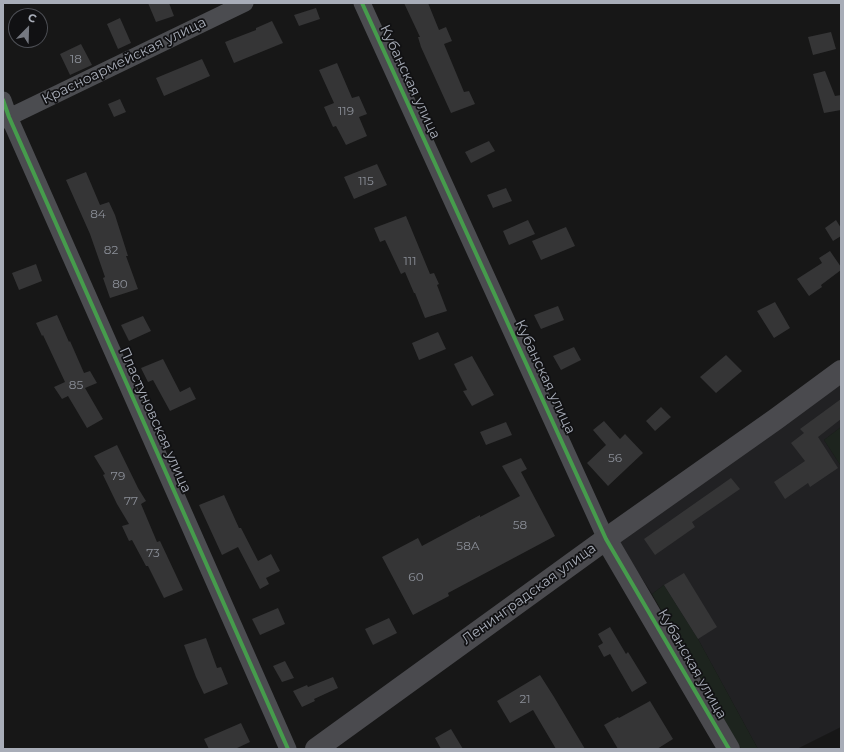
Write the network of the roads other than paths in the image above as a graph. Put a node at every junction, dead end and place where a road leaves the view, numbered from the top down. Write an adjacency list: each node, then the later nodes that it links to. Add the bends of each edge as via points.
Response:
1 (245, 3): 4 (street, Красноармейская улица)
2 (362, 3): 6 (street, Кубанская улица)
3 (3, 100): 4 (street, Пластуновская улица)
4 (6, 118): 7 (street, Пластуновская улица)
5 (841, 371): 6 (main road, Ленинградская улица)
6 (606, 538): 8 (main road, Ленинградская улица); 9 (main road, Кубанская улица)
7 (288, 749)
8 (316, 749)
9 (729, 749)

